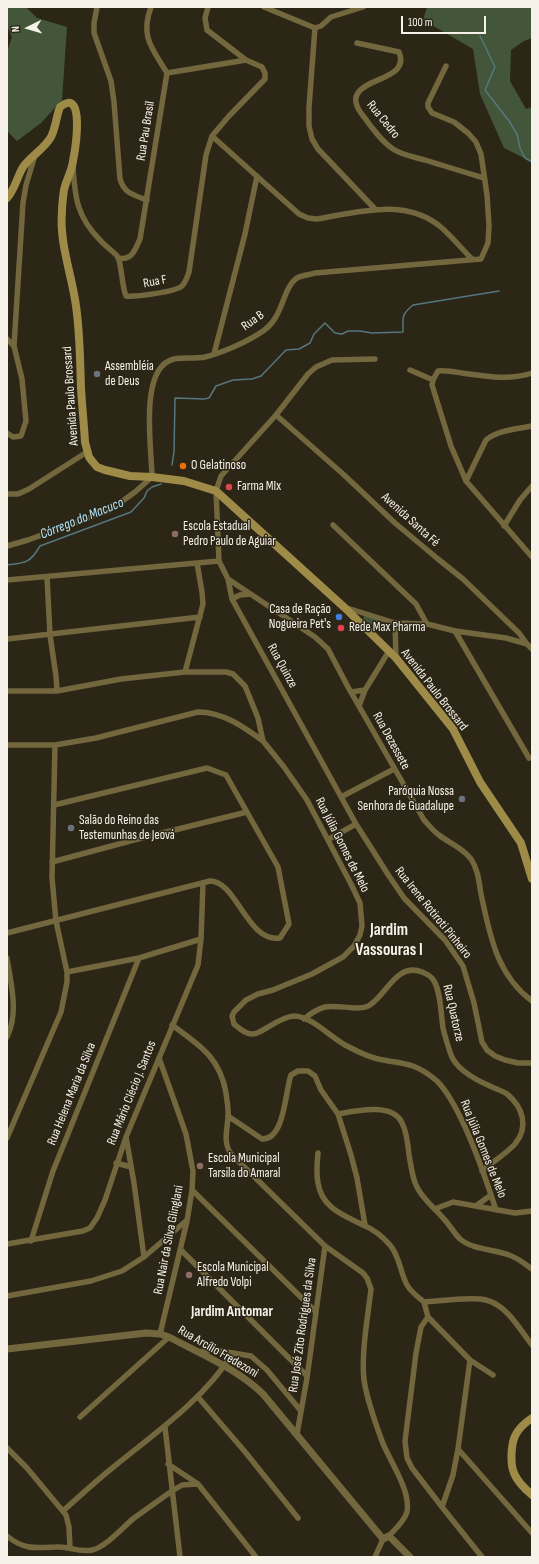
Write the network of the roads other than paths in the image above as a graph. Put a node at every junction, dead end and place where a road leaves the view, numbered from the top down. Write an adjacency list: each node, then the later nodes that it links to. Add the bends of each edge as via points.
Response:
1 (97, 7): 17 (street, via 94,33 111,81 120,179 126,192)
2 (151, 7): 10 (street, via 146,24 148,38)
3 (208, 7): 8 (street, via 205,18 207,30)
4 (264, 7): 6 (street)
5 (363, 7): 6 (street, via 332,17)
6 (315, 28): 18 (street, via 309,107 312,139 318,149)
7 (358, 43): 15 (street, Rua Cedro, via 399,52 401,57 398,68 388,76 364,87 358,92 356,100 360,112 385,142 405,155)
8 (246, 60): 10 (street); 11 (street, via 262,67 265,79)
9 (446, 66): 15 (street, via 428,107 432,113 454,122 476,142 481,154)
10 (168, 73): 17 (street, Rua Pau Brasil)
11 (212, 136): 14 (street); 19 (street, Rua F, via 206,155 189,272 182,286 139,296 126,296)
12 (35, 155): 13 (main road, Avenida Paulo Brossard, via 51,138 60,107 71,103 76,107 78,126); 16 (main road, Avenida Paulo Brossard, via 24,166); 22 (street, via 23,204)
13 (73, 163): 19 (street, via 75,194 86,225); 31 (main road, Avenida Paulo Brossard, via 64,188 62,213 76,305)
14 (257, 176): 18 (street, via 299,214 308,218 317,219); 23 (street)
15 (484, 178): 20 (street, via 488,243 481,258)
16 (7, 198)
17 (147, 200): 19 (street, Rua Pau Brasil, via 140,239 133,254 129,258)
18 (375, 209): 20 (street, via 410,211 425,217 442,228)
19 (118, 258)
20 (472, 259): 23 (street, Rua B, via 314,273 297,278 291,284 271,324 227,350)
21 (7, 339): 22 (street)
22 (14, 346): 30 (street, via 22,379 26,420 20,436 13,437)
23 (214, 354): 32 (street, Rua B, via 174,359 166,362 158,371 152,387 149,408)
24 (375, 358): 28 (street, via 332,360 316,368 308,374)
25 (410, 370): 27 (street)
26 (532, 373): 27 (street, via 504,378 446,370 438,371)
27 (433, 380): 33 (street, via 434,391)
28 (276, 415): 35 (street, via 221,476); 55 (street, Avenida Santa Fé, via 395,523 463,579 519,633)
29 (532, 426): 33 (street, via 498,433 486,440)
30 (7, 433)
31 (87, 452): 32 (main road, Avenida Paulo Brossard, via 96,467 130,476); 36 (street, via 18,494)
32 (152, 477): 35 (main road, Avenida Paulo Brossard, via 184,481); 39 (street, via 110,510)
33 (466, 481): 38 (street)
34 (532, 486): 38 (street)
35 (216, 491): 41 (street, Rua Quinze); 48 (main road, Avenida Paulo Brossard)
36 (7, 494)
37 (333, 525): 51 (street, via 416,604)
38 (504, 526): 40 (street)
39 (7, 546)
40 (532, 557)
41 (219, 561): 42 (street); 44 (street, Rua Quinze)
42 (197, 563): 43 (street); 49 (street, via 203,604)
43 (47, 577): 45 (street); 53 (street)
44 (228, 579): 46 (street, Rua Dezessete); 47 (street, Rua Quinze)
45 (7, 580)
46 (251, 594): 47 (street); 63 (street, Rua Dezessete, via 315,637 328,649)
47 (232, 599): 70 (street, Rua Quinze)
48 (345, 608): 50 (street); 57 (main road, Avenida Paulo Brossard)
49 (200, 617): 53 (street); 59 (street)
50 (395, 623): 51 (street); 58 (street)
51 (427, 624): 52 (street)
52 (455, 632): 55 (street, via 506,638); 68 (street)
53 (50, 635): 54 (street); 62 (street)
54 (7, 639)
55 (527, 644): 56 (street, Avenida Santa Fé)
56 (532, 650)
57 (389, 651): 58 (main road, Avenida Paulo Brossard); 60 (street)
58 (396, 658): 76 (main road, Avenida Paulo Brossard, via 453,729 480,782 521,843)
59 (185, 672): 62 (street, Rua Júlia Gomes de Melo, via 122,678); 65 (street, Rua Júlia Gomes de Melo, via 226,672 238,678 254,705)
60 (365, 690): 63 (street); 64 (street)
61 (7, 691): 62 (street, Rua Júlia Gomes de Melo)
62 (57, 691)
63 (351, 692): 64 (street, Rua Dezessete)
64 (359, 706): 69 (street, Rua Dezessete)
65 (263, 741): 67 (street, via 235,722 210,712 198,712 96,738); 74 (street, Rua Júlia Gomes de Melo, via 308,800)
66 (7, 745): 67 (street)
67 (55, 745): 71 (street)
68 (529, 758)
69 (394, 769): 70 (street); 85 (street, Rua Dezessete, via 427,824 471,859 478,878 495,953 508,976)
70 (341, 798): 73 (street, Rua Irene Rotiroti Pinheiro)
71 (54, 805): 72 (street, via 207,768 226,775); 75 (street)
72 (248, 812): 75 (street); 77 (street, via 278,867 289,924 286,930 280,938 272,939 262,934 230,892 215,881)
73 (356, 824): 74 (street); 90 (street, Rua Irene Rotiroti Pinheiro, via 404,898 445,940 463,966 482,1042 487,1050 505,1060)
74 (329, 839): 86 (street, Rua Júlia Gomes de Melo, via 360,903 362,926 354,946 343,957 326,967 246,1000 238,1006 232,1016 234,1024 240,1030 251,1034 279,1020 295,1016)
75 (52, 862): 78 (street)
76 (532, 879)
77 (203, 883): 78 (street); 80 (street, Rua Mário Clécio J. Santos)
78 (56, 921): 79 (street); 83 (street)
79 (7, 933)
80 (201, 939): 82 (street); 87 (street, Rua Mário Clécio J. Santos, via 198,965)
81 (7, 958): 84 (street)
82 (139, 958): 83 (street); 107 (street, Rua Helena Maria da Silva, via 53,1170)
83 (67, 972): 94 (street, via 61,1012)
84 (9, 983): 88 (street, via 14,1004 14,1019)
85 (532, 1002)
86 (304, 1018): 98 (street, Rua Júlia Gomes de Melo, via 347,1046 382,1060 413,1066 436,1080 458,1113); 98 (street, Rua Quatorze, via 325,1007 368,1006 406,971 413,970 429,976 437,990 444,1030 456,1064 472,1077 506,1093 521,1112 524,1124 522,1132 514,1144)
87 (172, 1025): 89 (street, Rua Mário Clécio J. Santos); 92 (street, Rua José Zito Rodrigues da Silva, via 204,1050 217,1065 225,1089)
88 (7, 1037)
89 (159, 1058): 93 (street, Rua Mário Clécio J. Santos); 99 (street, Rua Nair da Silva Glinglani, via 186,1134 193,1171)
90 (532, 1063)
91 (338, 1114): 92 (street, via 320,1090 315,1076 308,1071 298,1070 291,1076 281,1122 269,1138 262,1139); 102 (street, via 384,1110 398,1116 406,1133 416,1186); 106 (street, via 351,1155)
92 (228, 1116): 109 (street, Rua José Zito Rodrigues da Silva, via 225,1138 231,1154)
93 (126, 1136): 96 (street, Rua Mário Clécio J. Santos); 97 (street)
94 (7, 1138)
95 (318, 1153): 106 (street, via 318,1183 321,1195 337,1212)
96 (116, 1163): 97 (street); 107 (street, Rua Mário Clécio J. Santos, via 105,1200 90,1228)
97 (131, 1167): 111 (street)
98 (482, 1171): 100 (street, Rua Júlia Gomes de Melo)
99 (192, 1190): 105 (street, Rua Nair da Silva Glinglani); 115 (street)
100 (491, 1194): 101 (street); 103 (street, Rua Júlia Gomes de Melo)
101 (477, 1206): 102 (street, via 453,1202); 103 (street)
102 (435, 1209): 112 (street, via 460,1239 509,1255)
103 (496, 1210): 104 (street, via 516,1213)
104 (532, 1211)
105 (187, 1220): 110 (street, Rua Nair da Silva Glinglani); 111 (street)
106 (365, 1225): 114 (street, via 390,1245 407,1285)
107 (31, 1241): 108 (street, Rua Mário Clécio J. Santos)
108 (7, 1244)
109 (325, 1246): 115 (street, Rua José Zito Rodrigues da Silva); 144 (street, via 363,1273 370,1283 364,1381 382,1441 400,1478 407,1504 403,1520)
110 (181, 1250): 117 (street, Rua Nair da Silva Glinglani); 126 (street)
111 (144, 1257): 113 (street, via 109,1276)
112 (532, 1269)
113 (7, 1296)
114 (424, 1302): 116 (street); 119 (street, via 486,1300 511,1317)
115 (315, 1311): 126 (street, Rua José Zito Rodrigues da Silva)
116 (428, 1317): 123 (street); 139 (street, via 421,1327 416,1353 405,1441 406,1458)
117 (160, 1334): 118 (street, Rua Arcílio Fredezoni); 120 (street, Rua Arcílio Fredezoni)
118 (169, 1337): 121 (street, Rua Arcílio Fredezoni); 129 (street)
119 (532, 1345)
120 (7, 1349)
121 (196, 1352): 122 (street, via 214,1350); 124 (street, Rua Arcílio Fredezoni)
122 (233, 1354): 124 (street); 128 (street, via 251,1356 259,1362)
123 (470, 1360): 125 (street); 134 (street)
124 (224, 1367): 127 (street); 132 (street, Rua Arcílio Fredezoni, via 260,1390)
125 (493, 1375)
126 (307, 1376): 128 (street, Rua José Zito Rodrigues da Silva)
127 (198, 1397): 131 (street); 141 (street)
128 (301, 1411): 132 (street, Rua José Zito Rodrigues da Silva)
129 (80, 1417)
130 (532, 1418): 138 (main road, via 515,1436 512,1456 514,1473)
131 (164, 1427): 135 (street); 140 (street)
132 (297, 1434): 144 (street, Rua Arcílio Fredezoni, via 353,1504)
133 (7, 1448): 140 (street)
134 (458, 1449): 139 (street); 142 (street)
135 (168, 1464): 136 (street); 137 (street)
136 (198, 1484): 137 (street, via 182,1485); 146 (street)
137 (172, 1490): 145 (street, via 97,1548 76,1551); 147 (street)
138 (532, 1495)
139 (442, 1507): 152 (street)
140 (63, 1511): 145 (street, via 68,1520)
141 (298, 1518)
142 (532, 1533)
143 (7, 1536): 145 (street, via 18,1545 29,1548)
144 (386, 1537): 150 (street); 151 (street, Rua Arcílio Fredezoni)
145 (70, 1548)
146 (249, 1549): 148 (street); 149 (street)
147 (179, 1557)
148 (248, 1557)
149 (256, 1557)
150 (375, 1557)
151 (410, 1557)
152 (482, 1557)

